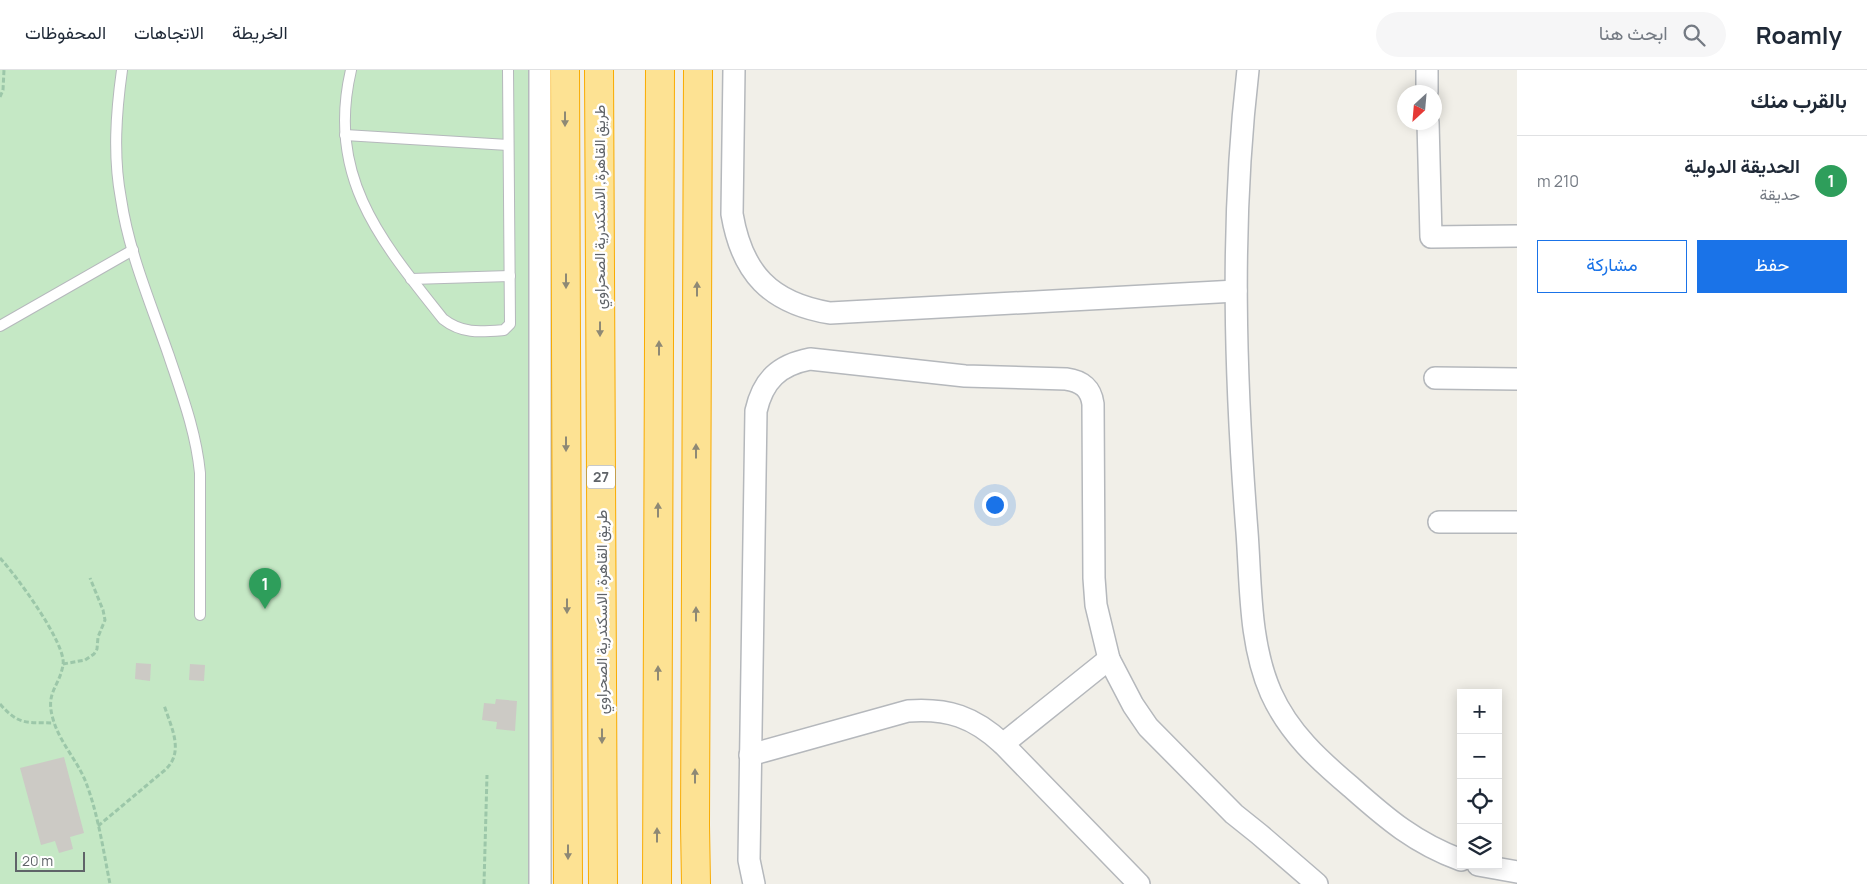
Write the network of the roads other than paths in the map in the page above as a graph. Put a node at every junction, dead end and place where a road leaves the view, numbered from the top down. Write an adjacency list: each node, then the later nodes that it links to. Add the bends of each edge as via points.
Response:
1 (122, 70): 17 (lane, via 116,129 117,164 120,199)
2 (351, 70): 14 (lane, via 344,110)
3 (508, 70): 15 (lane)
4 (540, 70): 33 (street)
5 (565, 70): 34 (highway, one-way to 34)
6 (599, 70): 35 (highway, طريق القاهرة, الاسكندرية الصحراوي / 27, one-way to 35)
7 (660, 70): 36 (highway, one-way to 7)
8 (698, 70): 37 (highway, one-way to 8)
9 (734, 70): 20 (street, via 732,214 736,235 755,274 788,301 830,313)
10 (1248, 70): 20 (street, via 1237,205)
11 (1427, 70): 12 (street)
12 (1428, 85)
13 (1428, 130): 16 (street, via 1431,237)
14 (345, 135): 15 (lane); 19 (lane, via 353,177 365,209 377,232)
15 (508, 145): 18 (lane)
16 (1517, 236)
17 (133, 250): 21 (lane); 26 (lane, via 189,415 198,454)
18 (510, 276): 19 (lane); 19 (lane, via 510,324 504,330 471,331 452,327)
19 (411, 279)
20 (1236, 291): 30 (street, via 1237,377 1254,630 1266,680 1293,732 1323,764 1392,823 1422,843)
21 (0, 326)
22 (1435, 378): 23 (street)
23 (1517, 379)
24 (1438, 522): 25 (street)
25 (1517, 522)
26 (200, 615)
27 (1109, 659): 28 (street); 29 (street, via 1096,605 1094,578 1093,404 1092,396 1082,383 1066,379 965,376 824,360 797,362 774,375 759,398 756,411); 40 (street, via 1133,706 1148,727 1234,814)
28 (1003, 744): 29 (street, via 974,722 942,711 925,710 908,711); 39 (street)
29 (750, 755): 38 (street, via 749,860)
30 (1457, 858)
31 (1500, 869): 32 (street)
32 (1517, 872)
33 (540, 884)
34 (568, 884)
35 (603, 884)
36 (657, 884)
37 (696, 884)
38 (754, 884)
39 (1139, 884)
40 (1317, 884)

